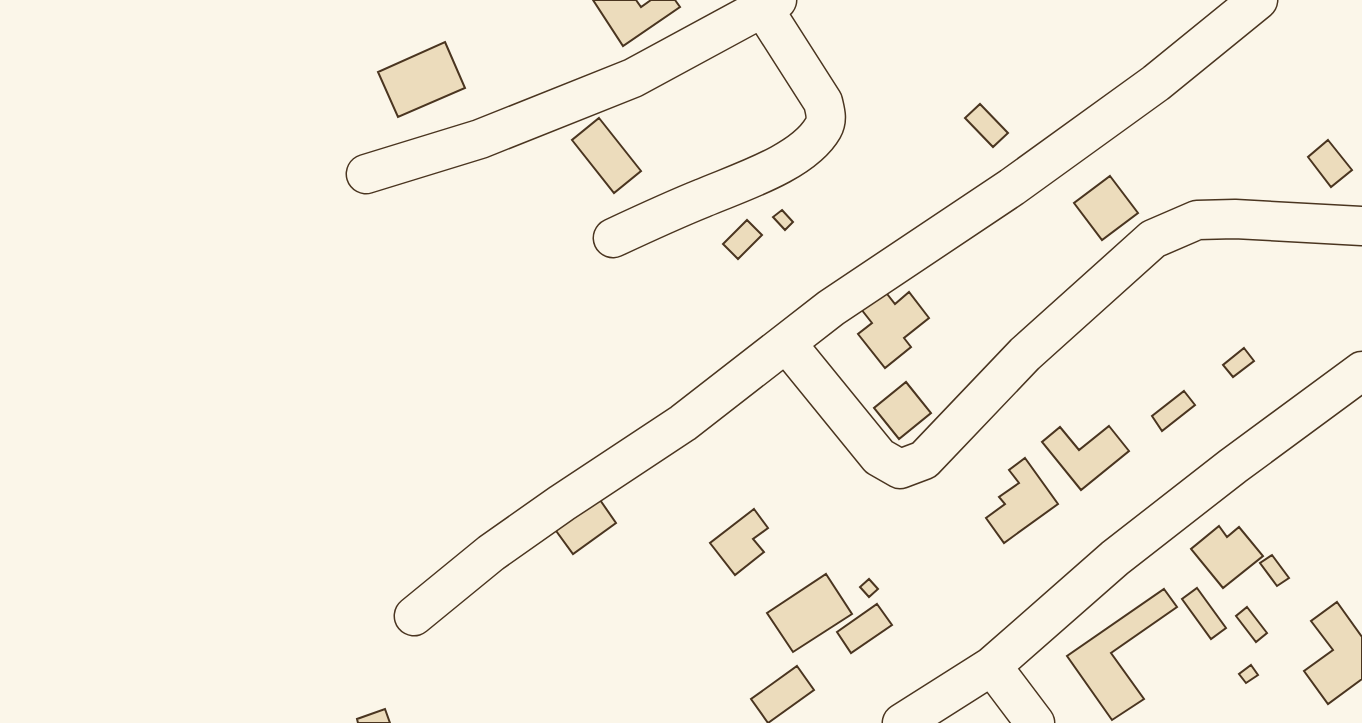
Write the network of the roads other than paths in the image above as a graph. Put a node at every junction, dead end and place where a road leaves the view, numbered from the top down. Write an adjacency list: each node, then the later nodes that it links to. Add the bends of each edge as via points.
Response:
1 (1258, 0): 6 (street, via 1156,83 1012,187 831,308)
2 (770, 4): 3 (street, via 633,78 480,139); 5 (street, via 823,102 827,116 817,138 763,174)
3 (366, 174)
4 (1362, 226): 6 (street, via 1197,220 1153,239 1025,354 925,460 900,469 879,457)
5 (613, 238)
6 (787, 344): 8 (street, via 683,423 491,554)
7 (1362, 371): 9 (street, via 1115,558)
8 (414, 616)
9 (992, 666): 10 (street); 11 (street)
10 (902, 723)
11 (1035, 723)

